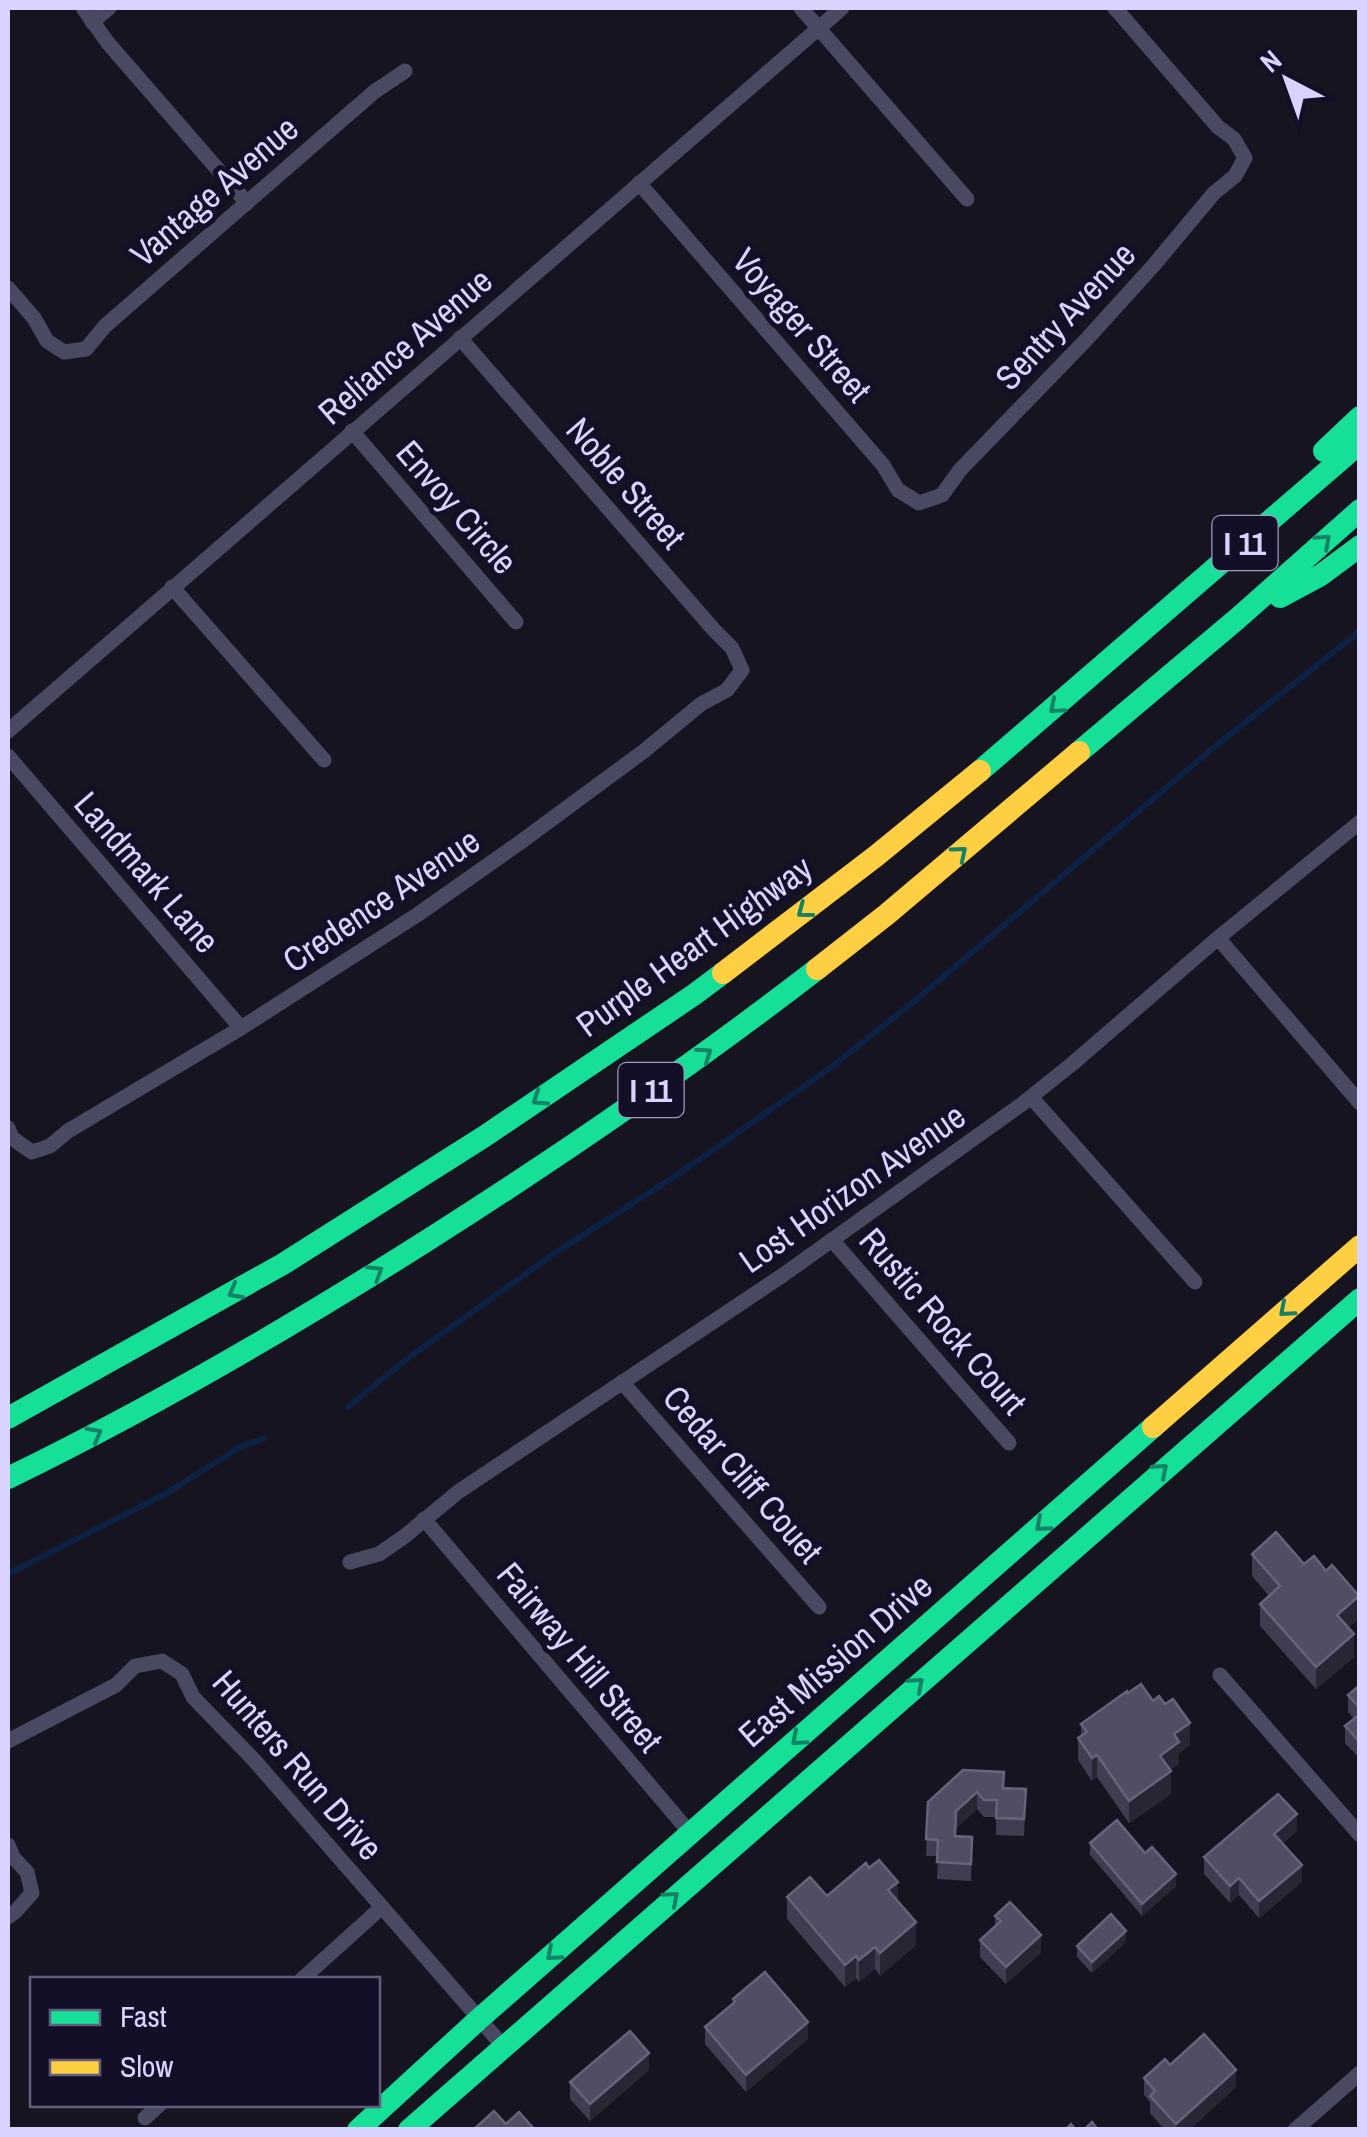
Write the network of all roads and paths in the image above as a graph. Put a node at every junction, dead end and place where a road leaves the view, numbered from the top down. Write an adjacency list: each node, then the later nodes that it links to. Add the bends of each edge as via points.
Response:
1 (109, 8): 5 (street)
2 (801, 8): 6 (street)
3 (842, 8): 6 (street, Reliance Avenue)
4 (1115, 8): 16 (street, Sentry Avenue, via 1245,158 942,495)
5 (88, 15): 10 (street)
6 (819, 28): 8 (street, Reliance Avenue); 9 (street)
7 (405, 71): 10 (street, Vantage Avenue)
8 (640, 183): 12 (street, Reliance Avenue); 16 (street, Voyager Street, via 884,465 898,490)
9 (967, 199)
10 (247, 202): 11 (street, Vantage Avenue, via 86,349 64,352 47,341)
11 (8, 288)
12 (460, 338): 14 (street, Reliance Avenue); 23 (street, Noble Street, via 732,648)
13 (1360, 416): 22 (main road)
14 (352, 432): 19 (street, Reliance Avenue); 21 (street, Envoy Circle)
15 (1360, 442): 22 (main road, Purple Heart Highway / I 11)
16 (919, 503)
17 (1360, 510): 20 (main road, I 11, one-way to 17)
18 (1360, 546): 20 (main road, via 1321,575)
19 (172, 587): 24 (street, Reliance Avenue); 26 (street)
20 (1237, 619): 42 (main road, I 11, one-way to 20, via 311,1314 728,1038 886,915)
21 (516, 622)
22 (1130, 643): 40 (main road, Purple Heart Highway / I 11, one-way to 40, via 876,856 695,994 283,1264)
23 (742, 670): 29 (street, Credence Avenue, via 726,690 522,841)
24 (8, 731)
25 (8, 756): 29 (street, Landmark Lane)
26 (324, 760)
27 (1360, 822): 28 (street, Lost Horizon Avenue)
28 (1218, 938): 30 (street, Lost Horizon Avenue); 31 (street)
29 (241, 1028): 32 (street, Credence Avenue, via 50,1146 32,1152)
30 (1031, 1097): 33 (street, Lost Horizon Avenue); 36 (street)
31 (1360, 1104)
32 (8, 1128)
33 (832, 1240): 38 (street, Lost Horizon Avenue); 41 (street, Rustic Rock Court)
34 (1360, 1246): 48 (main road, East Mission Drive, one-way to 48)
35 (1360, 1280): 39 (main road, via 1283,1349)
36 (1195, 1282)
37 (1360, 1299): 39 (main road, East Mission Drive)
38 (622, 1382): 43 (street, Lost Horizon Avenue); 45 (street, Cedar Cliff Couet)
39 (1253, 1392): 55 (main road, East Mission Drive, one-way to 39)
40 (8, 1418)
41 (1009, 1442)
42 (8, 1478)
43 (424, 1519): 44 (street, Lost Horizon Avenue, via 379,1554); 48 (street, Fairway Hill Street)
44 (350, 1562)
45 (819, 1606)
46 (1220, 1675): 49 (street)
47 (8, 1741): 51 (street, Hunters Run Drive, via 116,1686 135,1666 162,1661 182,1674 193,1697)
48 (691, 1834): 54 (main road, East Mission Drive, one-way to 54)
49 (1360, 1834)
50 (8, 1845): 52 (street, via 32,1892)
51 (382, 1907): 53 (street); 54 (street, Hunters Run Drive)
52 (8, 1916)
53 (303, 1977)
54 (479, 2019): 55 (street, Hunters Run Drive); 59 (main road, East Mission Drive)
55 (503, 2046): 60 (main road, East Mission Drive)
56 (1360, 2073): 61 (street)
57 (157, 2107): 58 (street)
58 (145, 2118)
59 (358, 2130)
60 (409, 2130)
61 (1295, 2130)

